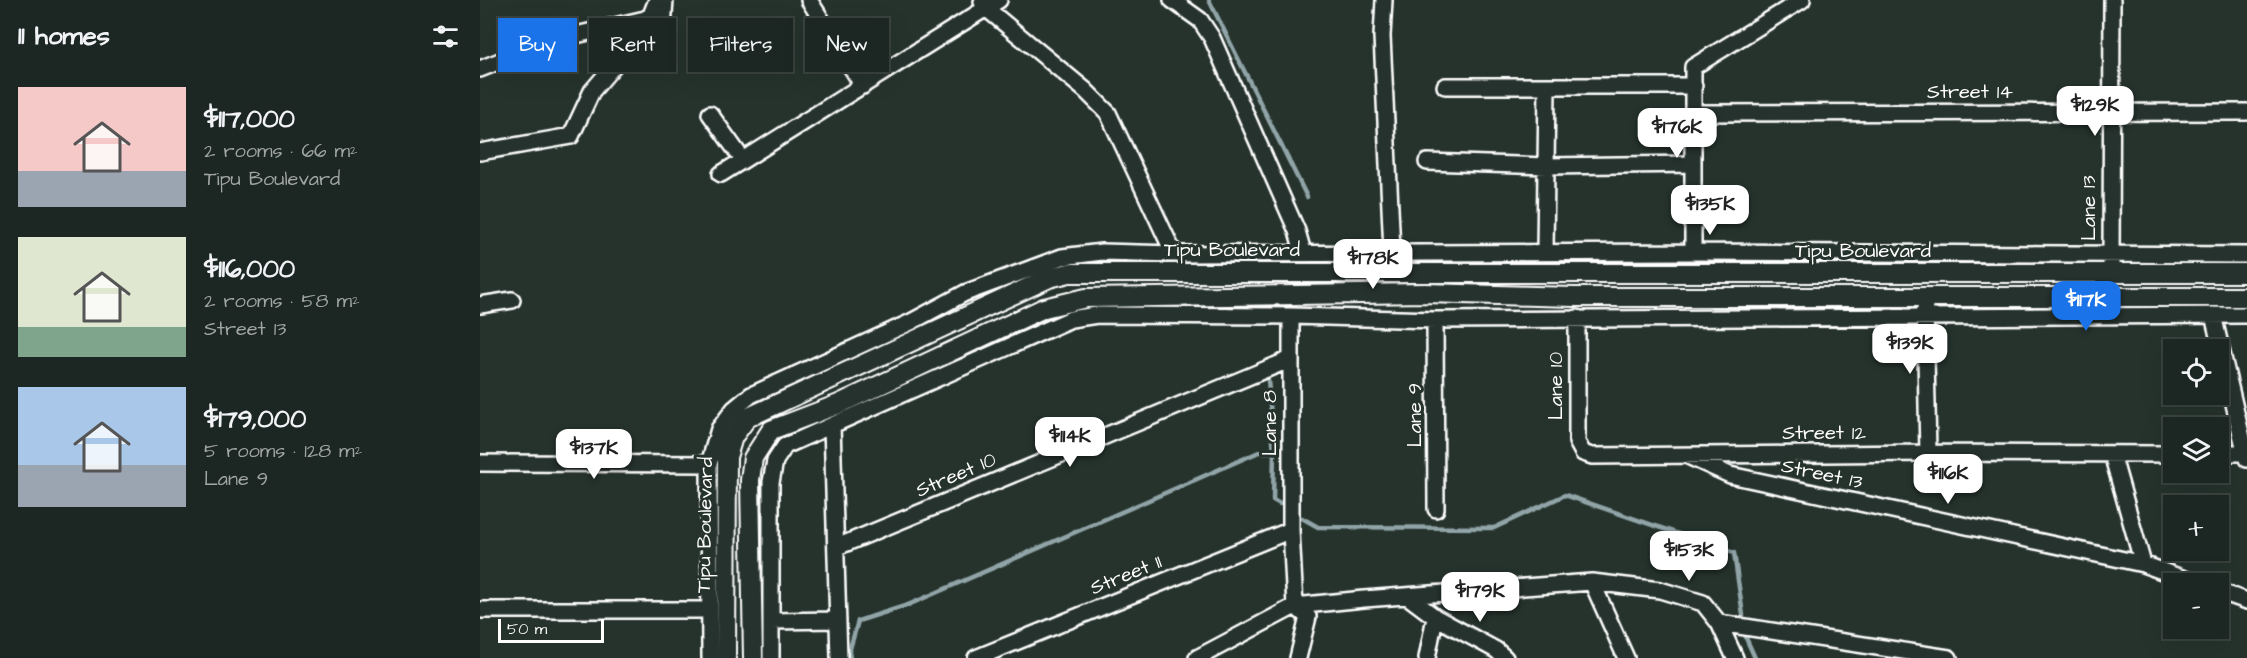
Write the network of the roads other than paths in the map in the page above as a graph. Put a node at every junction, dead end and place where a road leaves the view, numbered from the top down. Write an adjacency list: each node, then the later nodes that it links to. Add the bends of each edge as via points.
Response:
1 (657, 0): 11 (street, via 645,19 550,41)
2 (665, 0): 20 (street, via 663,27 622,56 592,91 571,136)
3 (808, 0): 12 (street)
4 (1172, 0): 10 (street)
5 (1190, 0): 10 (street)
6 (1384, 0): 27 (street, via 1382,36)
7 (1802, 0): 15 (street, via 1694,67)
8 (2112, 0): 18 (street, Lane 13)
9 (989, 3): 12 (street); 30 (street, via 1108,113)
10 (1200, 20): 26 (street, via 1212,38 1293,220)
11 (480, 69)
12 (863, 86): 21 (street)
13 (1445, 86): 14 (street)
14 (1547, 86): 15 (street); 24 (street)
15 (1694, 86): 17 (street)
16 (2247, 112): 18 (street, Street 14)
17 (1694, 113): 18 (street, Street 14); 23 (street)
18 (2111, 113): 32 (street, Lane 13)
19 (710, 114): 21 (street)
20 (480, 152)
21 (743, 160): 25 (street)
22 (1426, 162): 24 (street)
23 (1694, 164): 24 (street); 29 (street)
24 (1547, 166): 28 (street)
25 (721, 174)
26 (1303, 252): 27 (street); 30 (street)
27 (1393, 252): 28 (street); 33 (street)
28 (1545, 252): 29 (street)
29 (1693, 252): 32 (street)
30 (1174, 254): 60 (street, via 1102,252 1062,257 965,293 751,395 719,429)
31 (2247, 255): 32 (street)
32 (2110, 264): 35 (street, Tipu Boulevard); 36 (street, Tipu Boulevard)
33 (1393, 272): 34 (street, Tipu Boulevard); 36 (street, Tipu Boulevard)
34 (1151, 273): 39 (street); 78 (street, Tipu Boulevard, via 1069,273 1049,278 747,418 733,437 727,457)
35 (2247, 273)
36 (1732, 274): 37 (street)
37 (1730, 296): 38 (street); 39 (street, via 1425,293)
38 (1925, 296): 40 (street); 47 (street)
39 (1148, 297): 45 (street); 79 (street, via 1086,298 1044,308 839,404 771,430 753,458 750,480)
40 (2247, 297)
41 (512, 300): 42 (street)
42 (480, 305)
43 (2213, 315): 44 (street); 47 (street); 58 (street)
44 (2247, 315)
45 (1148, 316): 46 (street); 51 (street, via 1071,319)
46 (1291, 316): 49 (street); 50 (street, Lane 8)
47 (1925, 316): 48 (street); 53 (street)
48 (1577, 318): 49 (street); 52 (street, Lane 10, via 1577,442)
49 (1435, 320): 61 (street, Lane 9)
50 (1291, 359): 62 (street, Lane 8); 63 (street, Street 10)
51 (832, 425): 63 (street); 74 (street, via 785,446 775,461 771,482)
52 (1583, 453): 54 (street, Street 12)
53 (1928, 453): 54 (street, Street 12); 55 (street, Street 12)
54 (1686, 454): 64 (street, Street 13, via 1730,475)
55 (2112, 454): 56 (street, Street 12); 64 (street)
56 (2163, 454)
57 (2229, 454): 58 (street)
58 (2246, 456)
59 (480, 463): 60 (street)
60 (709, 464): 72 (street)
61 (1436, 509)
62 (1291, 530): 70 (street, Lane 8); 82 (street, Street 11)
63 (837, 547): 75 (street)
64 (2143, 564): 65 (street, Street 13)
65 (2168, 573)
66 (1592, 582): 68 (street); 76 (street, via 1660,590 1703,603); 87 (street)
67 (2229, 595): 69 (street)
68 (1407, 596): 70 (street); 73 (street)
69 (2247, 601)
70 (1294, 606): 83 (street); 84 (street, via 1308,617)
71 (480, 610): 72 (street)
72 (709, 610): 77 (street)
73 (1435, 617): 85 (street); 86 (street)
74 (771, 621): 75 (street); 80 (street)
75 (838, 621): 81 (street)
76 (1719, 623): 88 (street); 89 (street)
77 (710, 658)
78 (726, 658)
79 (753, 658)
80 (771, 658)
81 (839, 658)
82 (976, 658)
83 (1197, 658)
84 (1298, 658)
85 (1428, 658)
86 (1505, 658)
87 (1626, 658)
88 (1735, 658)
89 (1949, 658)

